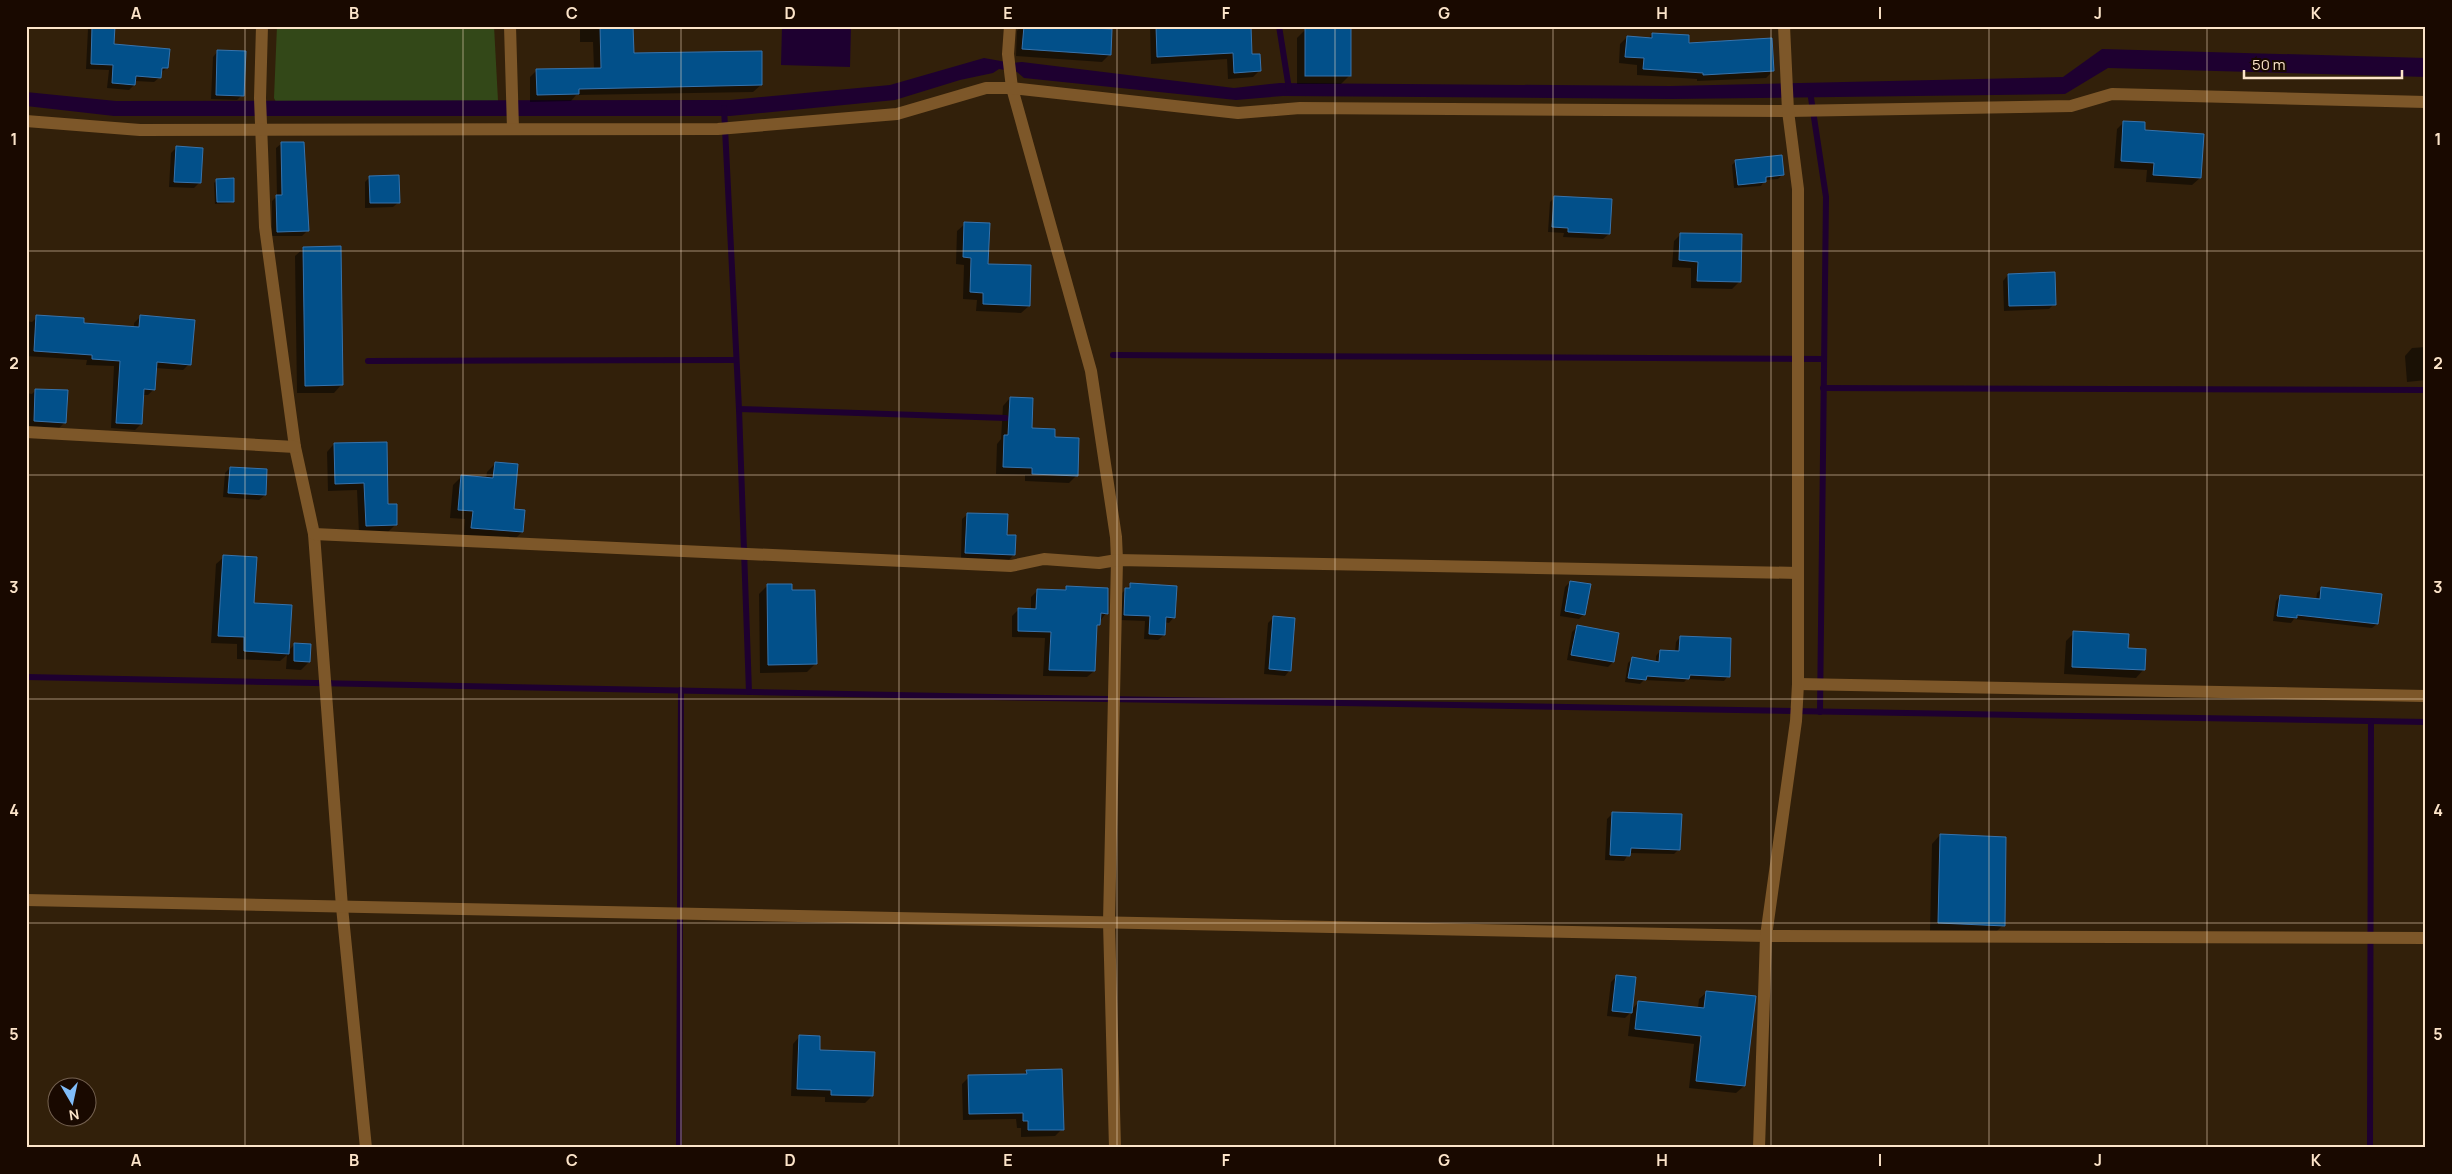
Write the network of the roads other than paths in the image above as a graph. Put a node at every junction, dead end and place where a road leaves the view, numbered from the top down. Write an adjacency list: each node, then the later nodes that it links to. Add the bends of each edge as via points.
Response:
1 (262, 26): 9 (street)
2 (510, 26): 10 (street)
3 (1010, 26): 5 (street)
4 (1784, 26): 7 (street)
5 (1011, 83): 7 (street, via 1238,113 1300,108); 10 (street, via 896,114 718,129); 14 (street, via 1091,371)
6 (2426, 102): 7 (street, via 2112,94 2071,106 1805,111)
7 (1788, 106): 15 (street, via 1798,189)
8 (26, 121): 9 (street, via 140,130)
9 (261, 126): 10 (street); 12 (street, via 265,227)
10 (513, 126)
11 (26, 432): 12 (street)
12 (295, 447): 13 (street)
13 (314, 534): 14 (street, via 1011,566 1044,559 1099,563); 19 (street)
14 (1117, 560): 15 (street); 20 (street)
15 (1798, 572): 16 (street)
16 (1798, 684): 17 (street); 21 (street, via 1796,721)
17 (2426, 696)
18 (26, 900): 19 (street)
19 (342, 907): 20 (street); 23 (street)
20 (1109, 922): 21 (street); 24 (street)
21 (1766, 936): 22 (street); 25 (street)
22 (2426, 938)
23 (366, 1148)
24 (1116, 1148)
25 (1759, 1148)

